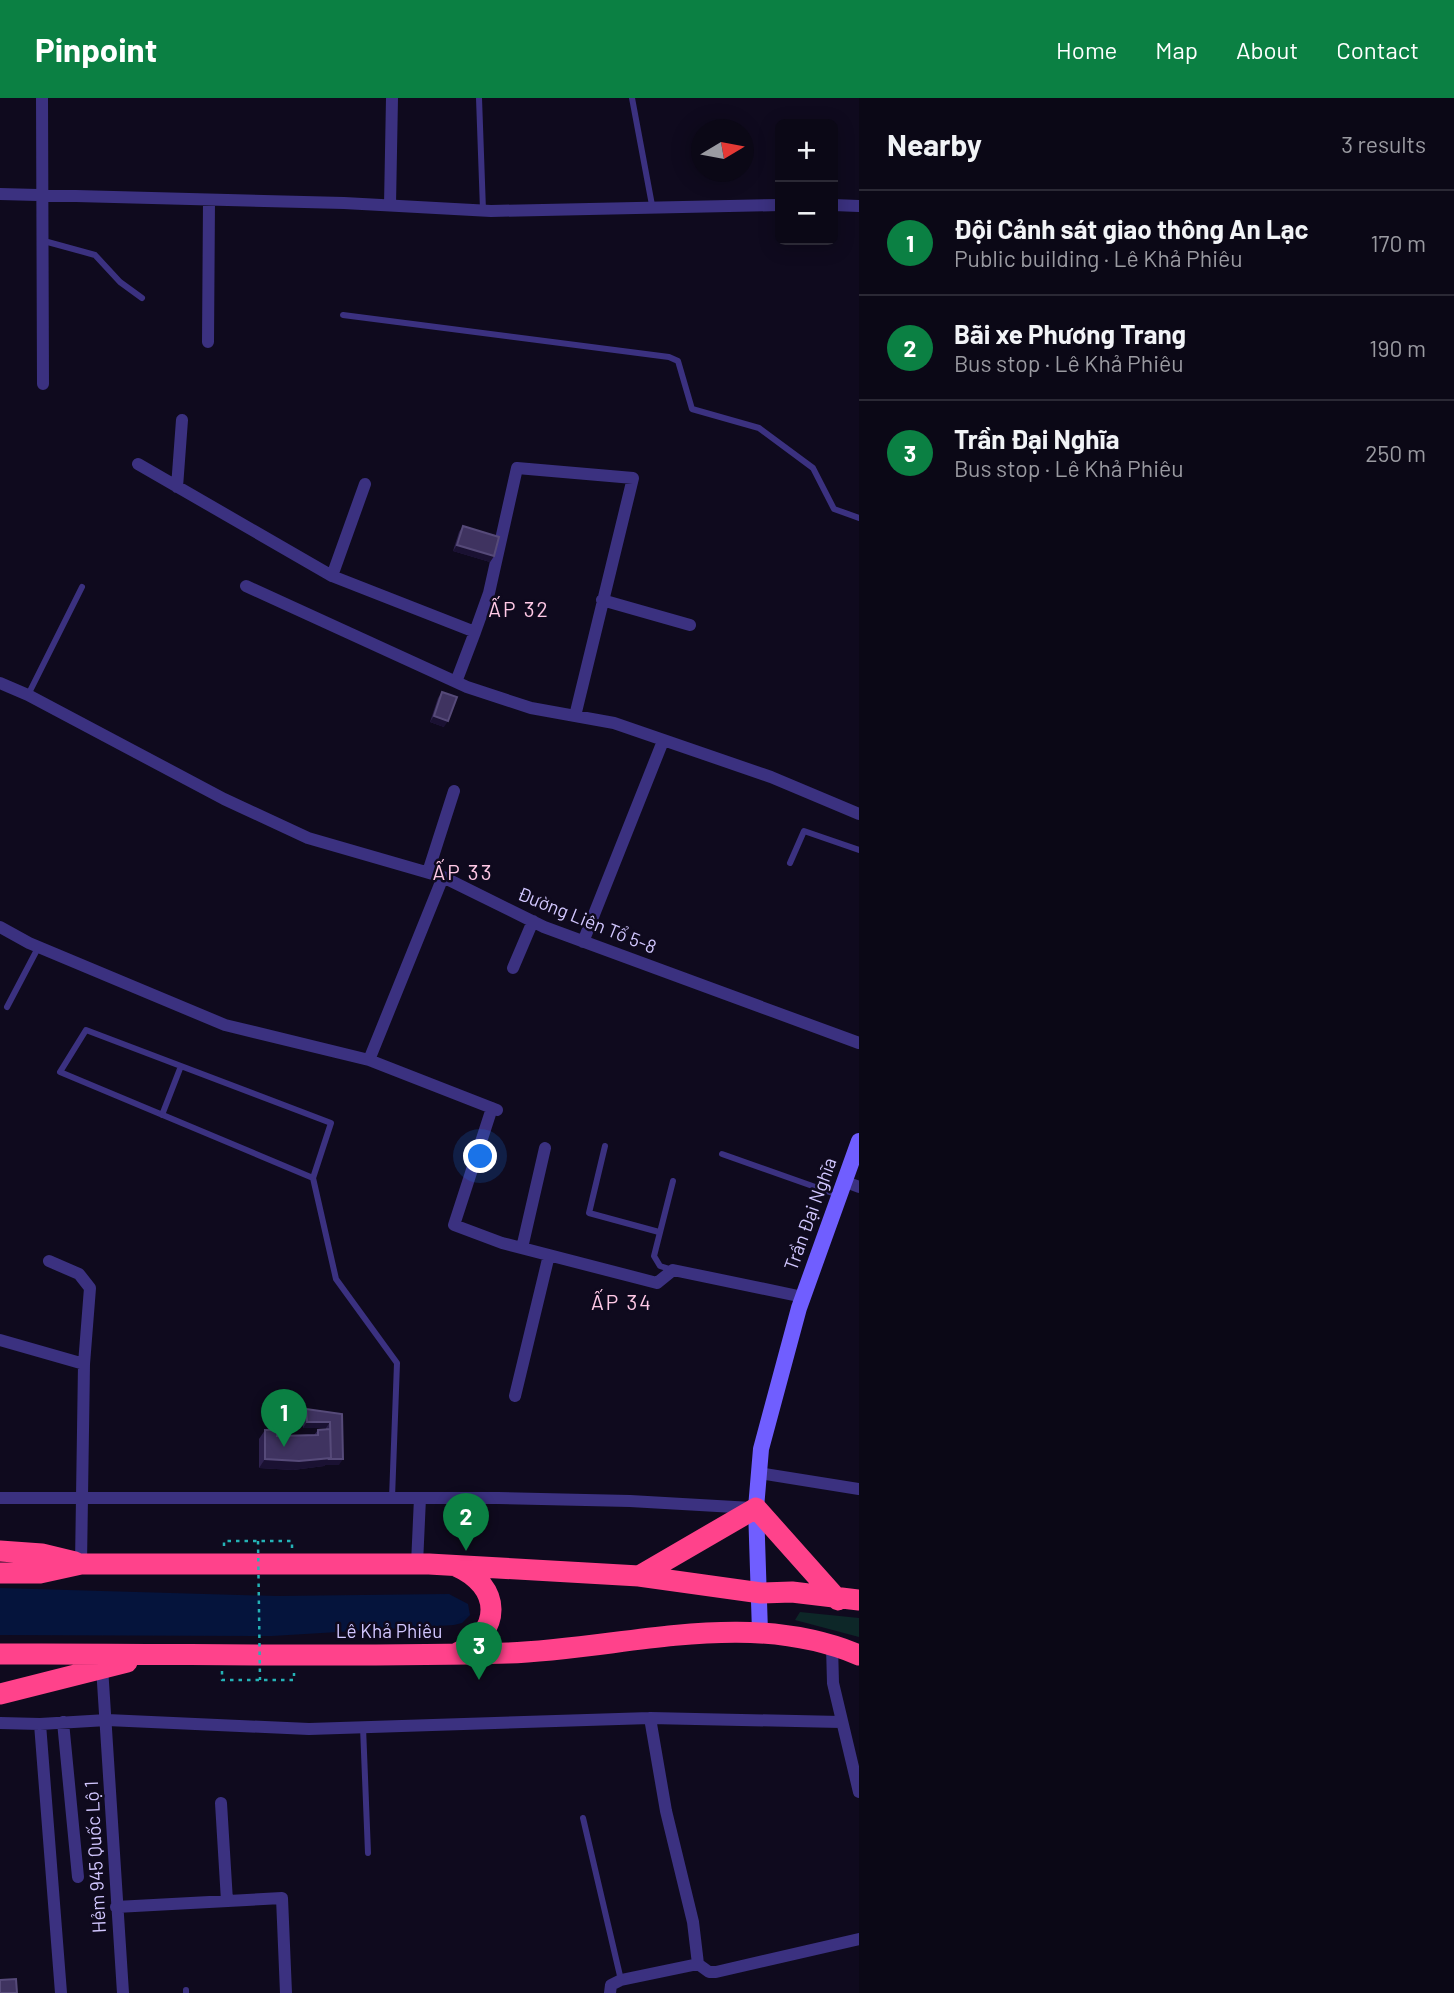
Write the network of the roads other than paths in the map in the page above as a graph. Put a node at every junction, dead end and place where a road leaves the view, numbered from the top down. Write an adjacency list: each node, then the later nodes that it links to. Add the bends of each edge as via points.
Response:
1 (43, 98): 6 (street)
2 (392, 98): 8 (street)
3 (479, 98): 13 (lane)
4 (632, 98): 9 (lane)
5 (0, 194): 6 (street)
6 (44, 195): 7 (street); 14 (street)
7 (209, 201): 8 (street); 17 (street)
8 (390, 205): 13 (street)
9 (652, 205): 10 (street); 13 (street)
10 (775, 205)
11 (838, 205): 12 (street)
12 (859, 206)
13 (482, 210)
14 (44, 241): 15 (lane, via 95,255); 18 (street)
15 (142, 298)
16 (343, 315): 23 (lane, via 669,357 678,361 692,409 759,428 813,468 834,509)
17 (208, 342)
18 (43, 384)
19 (182, 420): 22 (street)
20 (138, 464): 22 (street)
21 (365, 484): 24 (street)
22 (177, 487): 24 (street)
23 (859, 518)
24 (332, 576): 29 (street)
25 (246, 586): 30 (street)
26 (82, 587): 32 (lane)
27 (602, 600): 28 (street); 29 (street, via 633,478 517,467 489,593); 33 (street)
28 (690, 625)
29 (475, 632): 30 (street)
30 (456, 682): 33 (street, via 531,708)
31 (0, 683): 32 (street, Đường Liên Tổ 5-8)
32 (28, 695): 39 (street, Đường Liên Tổ 5-8, via 308,838)
33 (575, 716): 34 (street, via 614,723)
34 (663, 741): 36 (street, via 771,777); 43 (street)
35 (454, 791): 39 (street)
36 (859, 814)
37 (859, 850): 38 (lane, via 804,831)
38 (790, 863)
39 (428, 872): 40 (street, Đường Liên Tổ 5-8)
40 (443, 877): 41 (street, Đường Liên Tổ 5-8); 48 (street)
41 (533, 921): 43 (street, Đường Liên Tổ 5-8); 45 (street)
42 (0, 927): 44 (street)
43 (583, 942): 47 (street, Đường Liên Tổ 5-8)
44 (39, 946): 46 (lane); 48 (street, via 225,1025)
45 (513, 968)
46 (7, 1007)
47 (859, 1043)
48 (369, 1060): 60 (street, via 495,1109 454,1225)
49 (181, 1066): 50 (lane); 50 (lane, via 86,1030 60,1072); 55 (lane, via 331,1123)
50 (162, 1115): 55 (lane)
51 (859, 1141): 58 (main road, Trần Đại Nghĩa)
52 (606, 1146): 59 (lane, via 589,1213)
53 (545, 1148): 60 (street)
54 (722, 1154): 58 (lane)
55 (313, 1178): 72 (lane, via 336,1279 397,1363)
56 (673, 1181): 59 (lane)
57 (859, 1187): 58 (street)
58 (841, 1188): 64 (main road, Trần Đại Nghĩa)
59 (659, 1232): 63 (lane, via 655,1260)
60 (522, 1248): 61 (street)
61 (549, 1255): 63 (street, via 657,1283); 67 (street)
62 (49, 1261): 66 (street, via 79,1274 90,1288)
63 (673, 1270): 64 (street)
64 (803, 1297): 68 (main road, Trần Đại Nghĩa, via 761,1449)
65 (0, 1340): 66 (street)
66 (84, 1364): 70 (street)
67 (515, 1396)
68 (759, 1473): 69 (street); 74 (main road, Trần Đại Nghĩa)
69 (859, 1489)
70 (82, 1497): 71 (street); 72 (street); 76 (street)
71 (0, 1498)
72 (392, 1498): 73 (street)
73 (420, 1498): 74 (street, via 630,1500); 77 (street)
74 (755, 1508): 80 (highway); 81 (main road, Trần Đại Nghĩa); 82 (highway)
75 (0, 1551): 76 (highway)
76 (81, 1563): 77 (highway); 79 (highway, via 40,1573)
77 (417, 1564): 78 (highway)
78 (454, 1565): 80 (highway); 88 (highway, via 478,1581 492,1608 481,1638)
79 (0, 1573)
80 (639, 1576): 81 (highway)
81 (761, 1592): 82 (highway, via 792,1591); 83 (highway, via 794,1606); 84 (main road, Trần Đại Nghĩa)
82 (849, 1600)
83 (859, 1614)
84 (760, 1632): 85 (highway, Lê Khả Phiêu); 88 (highway, Lê Khả Phiêu, via 692,1633 520,1652)
85 (832, 1646): 89 (highway, Lê Khả Phiêu); 95 (street)
86 (169, 1653): 87 (highway, Lê Khả Phiêu); 88 (highway, Lê Khả Phiêu); 90 (highway)
87 (0, 1654)
88 (455, 1654)
89 (859, 1655)
90 (102, 1667): 91 (highway); 93 (street, Hẻm 945 Quốc Lộ 1)
91 (0, 1694)
92 (650, 1718): 95 (street); 98 (street); 107 (street)
93 (107, 1720): 94 (street); 98 (street); 105 (street, Hẻm 945 Quốc Lộ 1)
94 (63, 1721): 97 (street); 103 (street)
95 (841, 1722): 99 (street)
96 (0, 1723): 97 (street)
97 (40, 1724): 109 (street)
98 (363, 1727): 102 (lane)
99 (859, 1792)
100 (221, 1803): 104 (street)
101 (583, 1818): 108 (lane)
102 (368, 1853)
103 (78, 1877)
104 (227, 1901): 105 (street); 111 (street, via 282,1898)
105 (116, 1907): 110 (street, Hẻm 945 Quốc Lộ 1)
106 (859, 1939): 107 (street, via 716,1972)
107 (698, 1964): 108 (street)
108 (621, 1980): 112 (street, via 611,1984)
109 (61, 1993)
110 (123, 1993)
111 (286, 1993)
112 (610, 1993)

